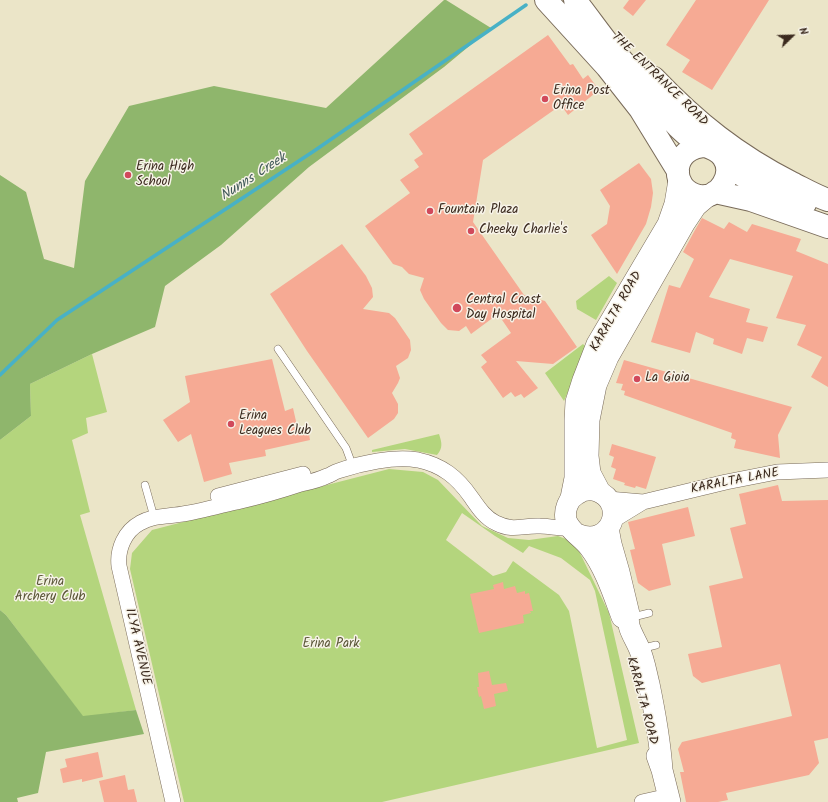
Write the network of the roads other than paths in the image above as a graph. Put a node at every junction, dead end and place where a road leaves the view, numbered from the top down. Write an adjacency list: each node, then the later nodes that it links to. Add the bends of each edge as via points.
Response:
1 (546, 0): 6 (highway, THE ENTRANCE ROAD, via 607,67 640,109)
2 (575, 0): 4 (highway, via 678,126 694,141)
3 (578, 0): 8 (highway, THE ENTRANCE ROAD, via 683,108 724,143 765,170)
4 (707, 146): 5 (highway, via 716,150); 6 (highway, via 698,146 686,152 679,163)
5 (726, 162): 7 (highway, via 726,179 722,187); 9 (highway, via 750,181)
6 (678, 175): 7 (highway, via 683,187 690,193 700,196); 16 (street, KARALTA ROAD, via 675,204 668,224 597,344 583,380 576,402 575,478)
7 (712, 194): 10 (highway, via 751,200); 15 (street, KARALTA ROAD, via 696,206 684,224 608,358 596,385 589,420 588,456 590,473)
8 (828, 200)
9 (828, 212)
10 (828, 227)
11 (278, 349): 12 (lane, via 346,448)
12 (352, 467): 18 (street, ILYA AVENUE, via 239,501 174,516); 20 (street, ILYA AVENUE, via 396,459 435,465 448,471 494,523 512,529)
13 (828, 470): 17 (street, KARALTA LANE, via 777,472)
14 (145, 485): 18 (lane)
15 (604, 496): 16 (street, via 594,490 582,491); 17 (street, KARALTA LANE); 19 (street, KARALTA ROAD, via 612,506)
16 (569, 502): 20 (street); 21 (street, KARALTA ROAD, via 566,521)
17 (643, 502): 19 (street, KARALTA LANE)
18 (158, 516): 25 (street, ILYA AVENUE, via 141,522 129,531 121,545 118,558)
19 (610, 524): 21 (street, via 604,533 590,538); 22 (street, KARALTA ROAD, via 611,546)
20 (540, 526): 21 (street, ILYA AVENUE)
21 (574, 531): 22 (street, KARALTA ROAD, via 590,548 602,567 622,617)
22 (634, 619): 23 (street, KARALTA ROAD, via 648,647); 23 (street, KARALTA ROAD, via 628,648 634,681 651,742)
23 (662, 770): 24 (street, KARALTA ROAD)
24 (669, 799): 26 (street)
25 (173, 802)
26 (642, 802)

